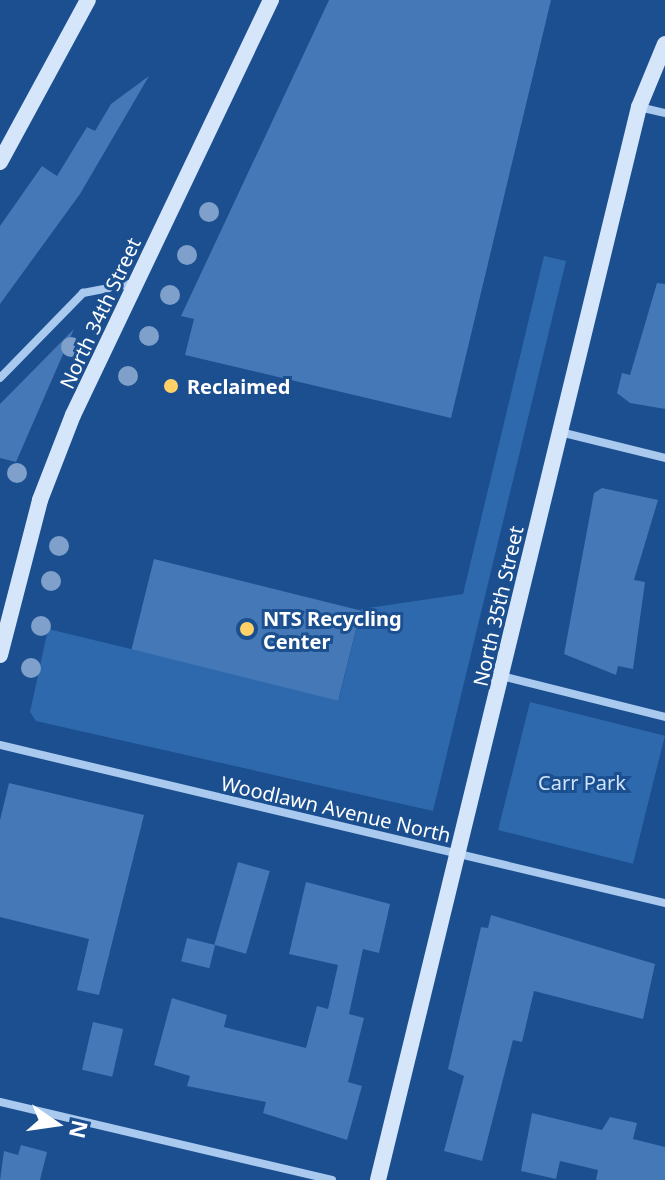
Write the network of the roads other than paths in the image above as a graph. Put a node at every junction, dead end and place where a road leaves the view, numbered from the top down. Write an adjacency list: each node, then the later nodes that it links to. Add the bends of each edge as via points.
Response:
1 (88, 0): 6 (street)
2 (271, 0): 7 (street, North 34th Street)
3 (665, 44): 4 (street, North 35th Street)
4 (639, 107): 5 (street); 9 (street, North 35th Street)
5 (665, 113)
6 (0, 162)
7 (136, 283): 8 (street, via 83,293); 11 (street, North 34th Street, via 45,485)
8 (0, 378)
9 (560, 432): 10 (street); 12 (street, North 35th Street)
10 (665, 458)
11 (0, 655)
12 (502, 676): 13 (street); 15 (street, North 35th Street)
13 (665, 717)
14 (0, 745): 15 (street, Woodlawn Avenue North)
15 (457, 854): 16 (street, Woodlawn Avenue North); 19 (street, North 35th Street)
16 (665, 903)
17 (0, 1102): 18 (street)
18 (332, 1180)
19 (378, 1180)

